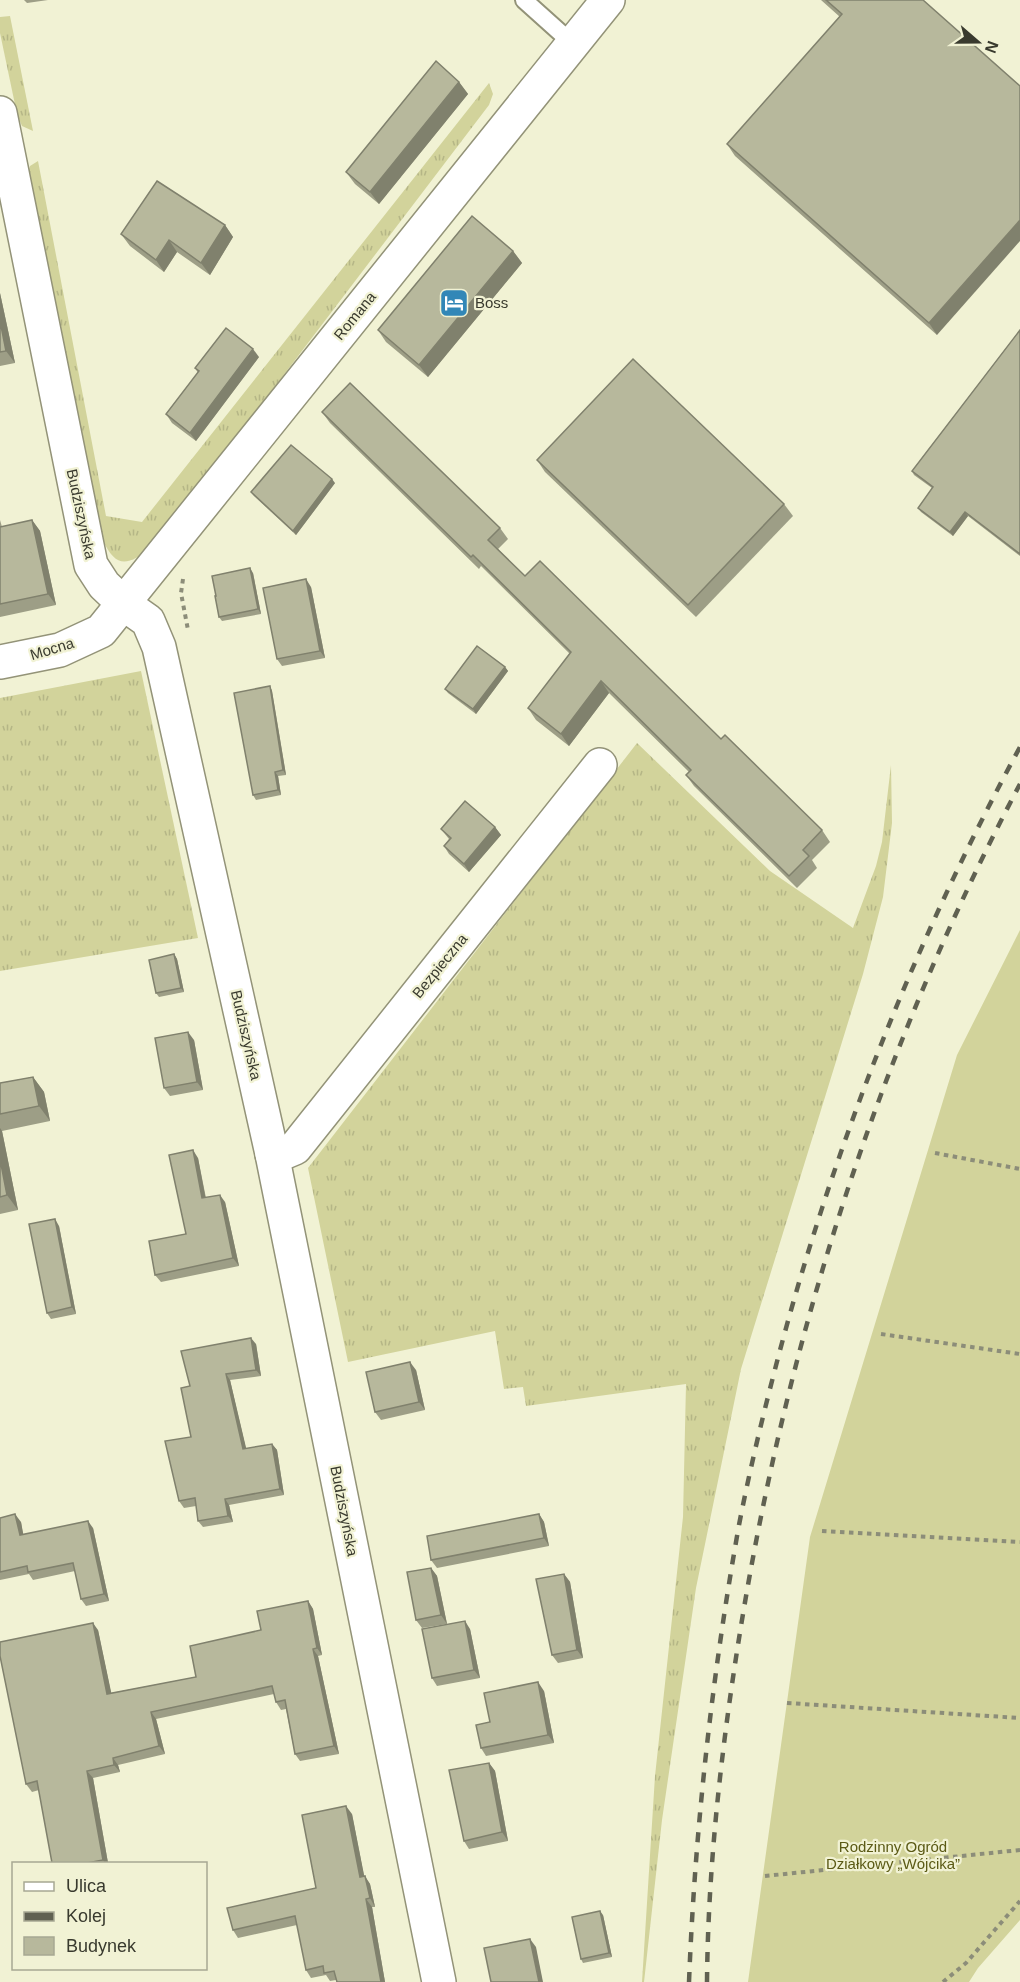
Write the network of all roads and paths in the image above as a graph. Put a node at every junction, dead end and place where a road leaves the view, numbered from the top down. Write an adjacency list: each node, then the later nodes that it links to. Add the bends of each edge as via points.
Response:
1 (524, 0): 3 (lane)
2 (608, 0): 3 (street, Romana)
3 (573, 44): 6 (street, Romana)
4 (0, 113): 6 (street, Budziszyńska, via 92,566 104,585)
5 (185, 571): 8 (path, via 182,593)
6 (124, 604): 7 (street, Romana); 12 (street, Budziszyńska, via 148,621 159,647)
7 (101, 631): 9 (street, Mocna, via 60,650)
8 (188, 632)
9 (0, 663)
10 (600, 765): 12 (street, Bezpieczna, via 295,1148)
11 (935, 1153): 13 (path)
12 (272, 1154): 23 (street, Budziszyńska)
13 (1020, 1169)
14 (881, 1334): 15 (path)
15 (1020, 1354)
16 (822, 1531): 17 (path)
17 (1020, 1542)
18 (787, 1703): 19 (path)
19 (1020, 1718)
20 (1020, 1850): 21 (path)
21 (765, 1876)
22 (1020, 1901): 24 (path, via 966,1963)
23 (439, 1982)
24 (943, 1982)

